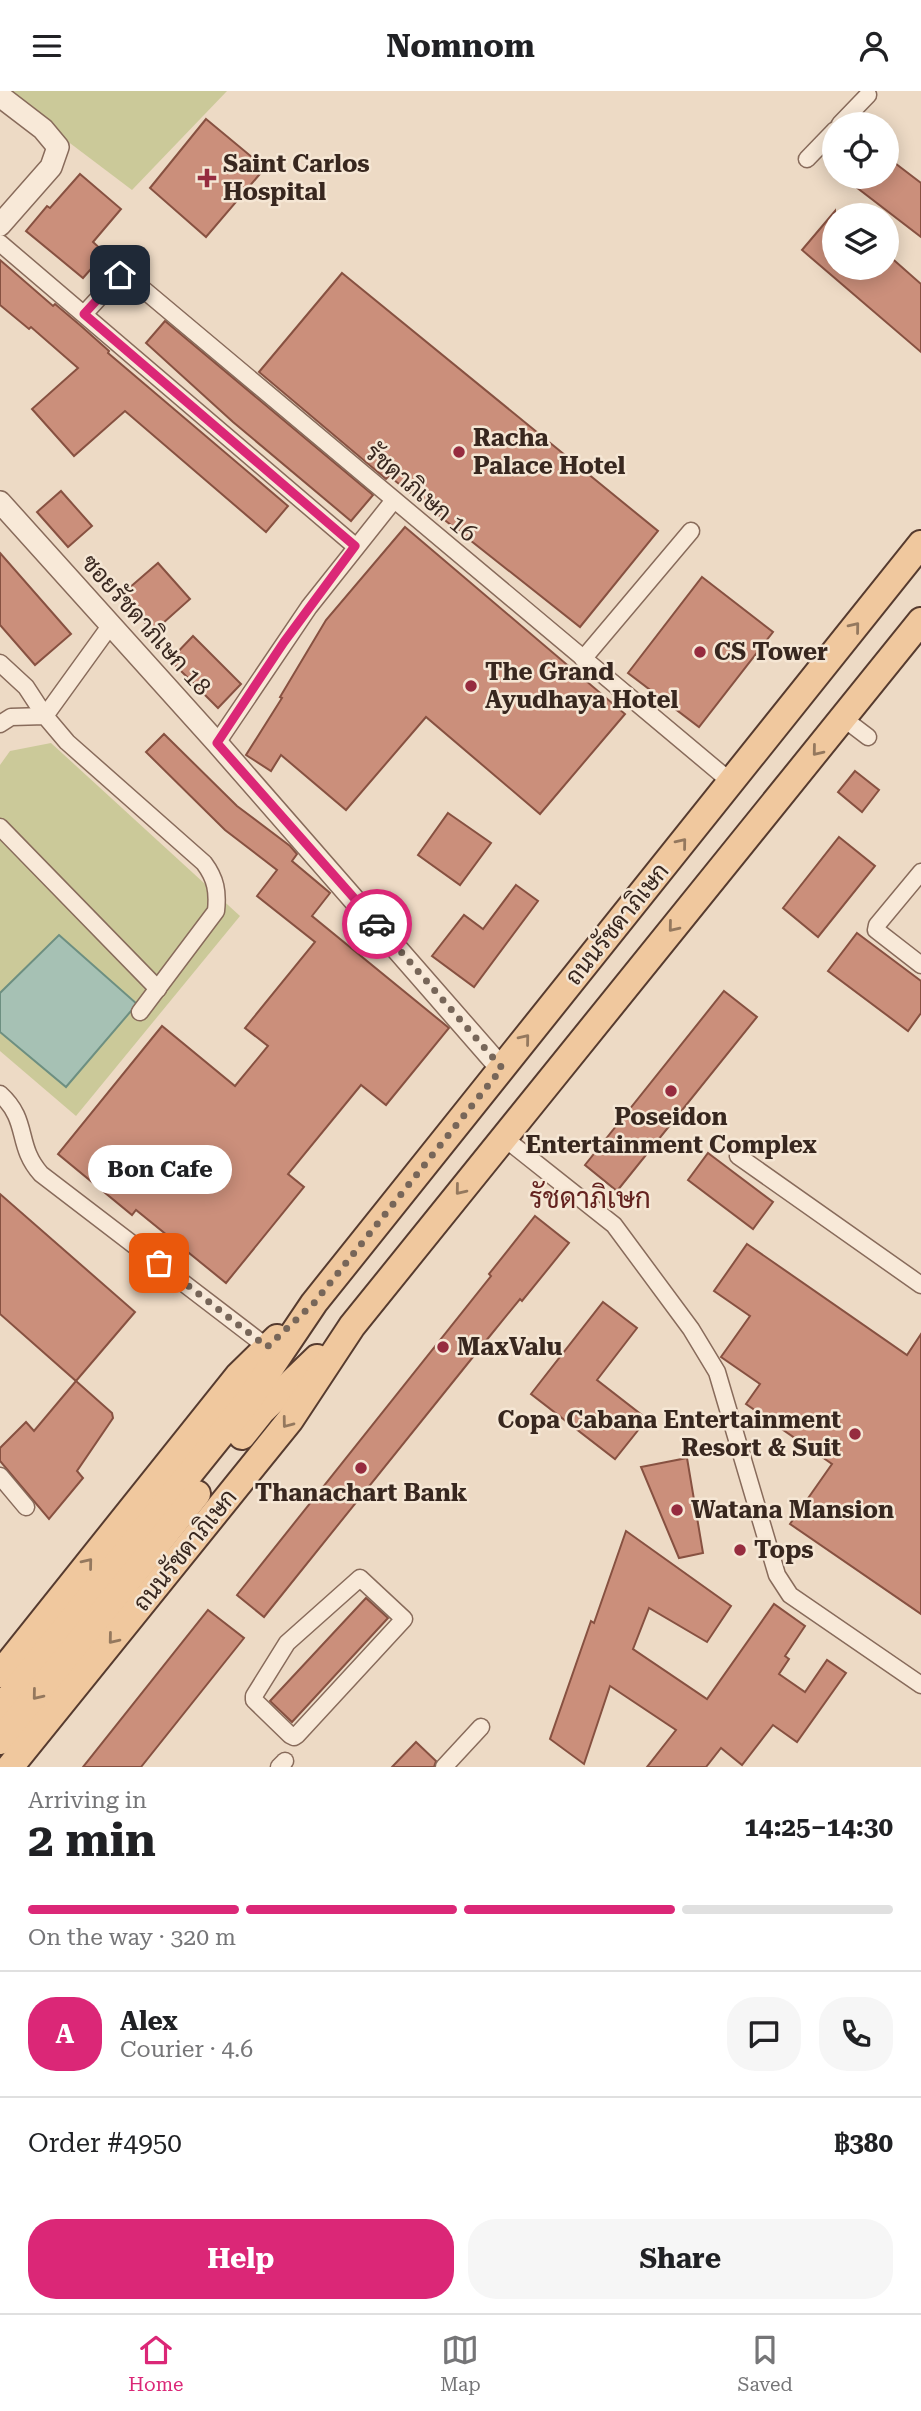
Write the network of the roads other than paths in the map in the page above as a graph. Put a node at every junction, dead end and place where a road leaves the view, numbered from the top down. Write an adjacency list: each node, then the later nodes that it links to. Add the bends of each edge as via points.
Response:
1 (868, 92): 3 (street)
2 (0, 96): 6 (street, via 43,129 58,147 51,167)
3 (850, 112)
4 (822, 143): 5 (street)
5 (807, 159)
6 (0, 225)
7 (0, 243): 8 (street)
8 (84, 314): 9 (street, รัชดาภิเษก 16, via 120,275 131,279); 13 (street)
9 (394, 500): 13 (street); 16 (street, รัชดาภิเษก 16)
10 (0, 502): 15 (street, ซอยรัชดาภิเษก 18)
11 (691, 531): 16 (street)
12 (921, 544): 23 (main road, ถนนรัชดาภิเษก, one-way to 12)
13 (355, 546): 22 (street)
14 (921, 621): 19 (main road, ถนนรัชดาภิเษก)
15 (110, 626): 18 (street); 22 (street, ซอยรัชดาภิเษก 18)
16 (583, 659): 23 (street, รัชดาภิเษก 16)
17 (0, 663): 18 (street, via 26,687)
18 (45, 716): 20 (street, via 11,716); 27 (street, via 66,742 215,877 216,911)
19 (843, 718): 21 (street); 31 (main road, ถนนรัชดาภิเษก, one-way to 31)
20 (0, 724)
21 (868, 737)
22 (217, 743): 29 (street, ซอยรัชดาภิเษก 18)
23 (731, 782): 29 (main road, ถนนรัชดาภิเษก, one-way to 23)
24 (0, 827): 27 (street)
25 (921, 871): 26 (street, via 876,930)
26 (921, 965)
27 (158, 989): 28 (street)
28 (140, 1012)
29 (502, 1068): 34 (main road, ถนนรัชดาภิเษก)
30 (0, 1094): 36 (street, via 18,1114 26,1151 41,1174)
31 (503, 1137): 35 (main road, ถนนรัชดาภิเษก, one-way to 35); 41 (street, via 614,1225 691,1329 717,1372 777,1574 790,1595)
32 (738, 1156): 33 (street)
33 (921, 1285)
34 (314, 1303): 36 (main road, ถนนรัชดาภิเษก); 42 (main road, ถนนรัชดาภิเษก, via 248,1401)
35 (352, 1326): 44 (main road, ถนนรัชดาภิเษก, one-way to 44, via 262,1411); 45 (main road, ถนนรัชดาภิเษก, one-way to 45, via 290,1420)
36 (267, 1347): 40 (main road, ถนนรัชดาภิเษก, one-way to 36, via 238,1376)
37 (0, 1476): 38 (street)
38 (26, 1507)
39 (281, 1639): 39 (street, via 254,1699 293,1737 404,1618 360,1578)
40 (0, 1674)
41 (921, 1685)
42 (0, 1709)
43 (481, 1727): 46 (street)
44 (0, 1741)
45 (10, 1767)
46 (444, 1767)

